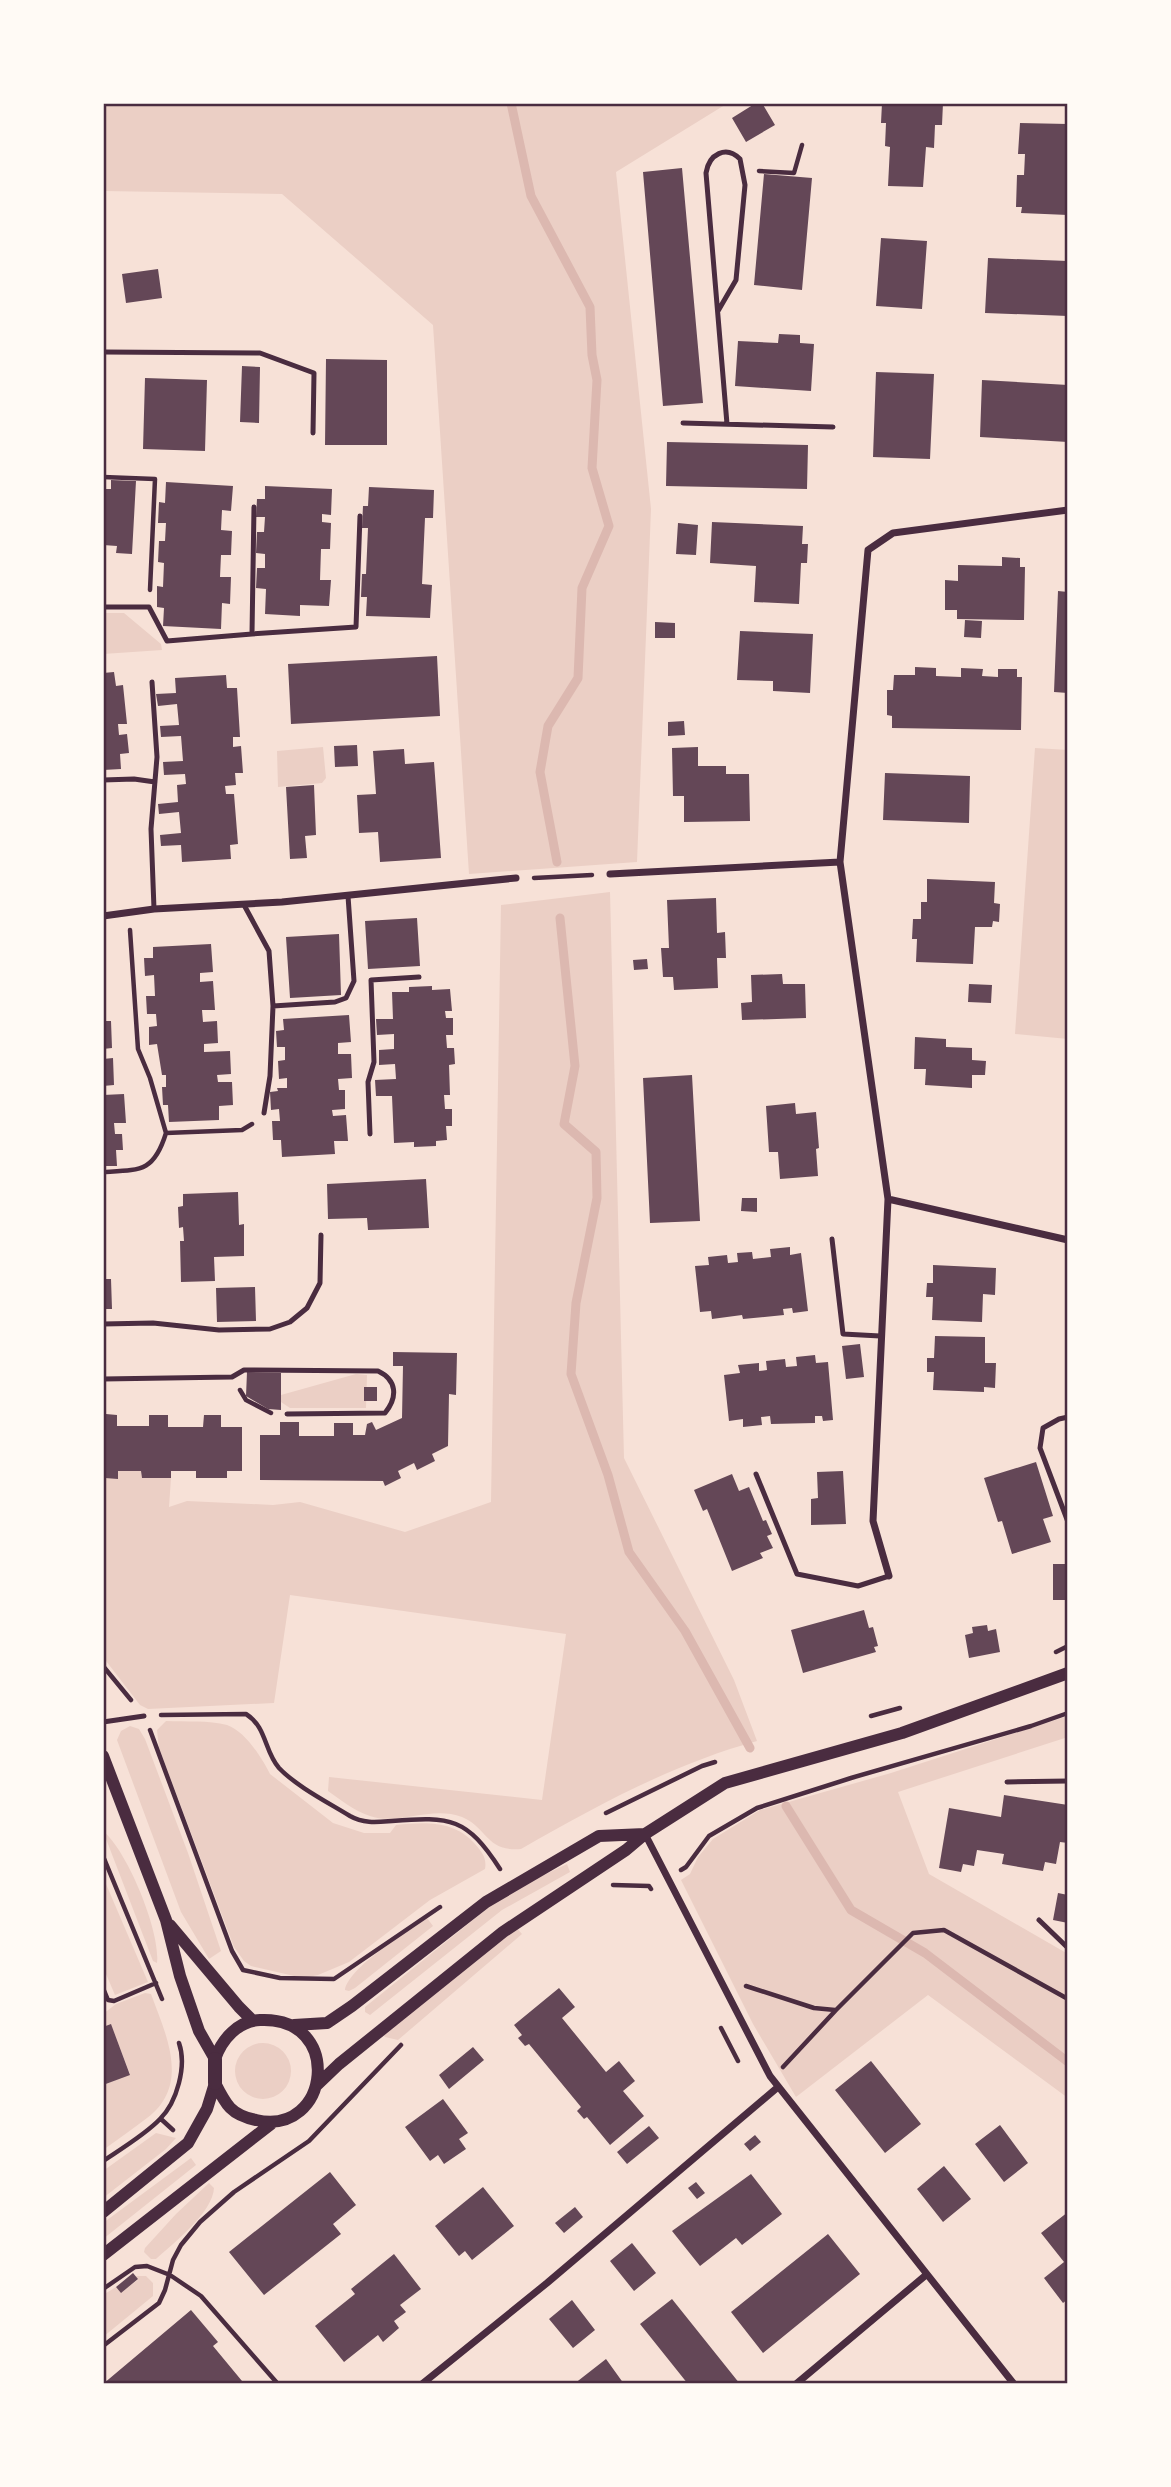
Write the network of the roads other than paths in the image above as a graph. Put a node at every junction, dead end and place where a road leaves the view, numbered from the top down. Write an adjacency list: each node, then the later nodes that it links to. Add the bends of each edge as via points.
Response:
1 (718, 311): 1 (lane, via 706,173 712,157 729,152 740,159 745,185 736,280); 4 (lane)
2 (103, 352): 6 (lane, via 260,353 314,373)
3 (683, 423): 4 (lane)
4 (727, 424): 5 (lane)
5 (833, 426)
6 (313, 433)
7 (254, 507): 11 (lane)
8 (1068, 510): 15 (street, via 893,533 868,550)
9 (360, 516): 11 (lane, via 356,627)
10 (103, 607): 11 (lane, via 149,607 167,641)
11 (252, 634)
12 (152, 682): 14 (lane)
13 (103, 780): 14 (lane)
14 (155, 782): 20 (lane, via 151,829)
15 (840, 862): 16 (street); 28 (street)
16 (610, 874)
17 (516, 878): 18 (street)
18 (348, 896): 19 (street); 24 (lane)
19 (244, 905): 20 (street); 25 (lane, via 269,951)
20 (154, 909): 21 (street)
21 (103, 916)
22 (419, 977): 23 (lane)
23 (372, 980): 24 (lane); 27 (lane)
24 (354, 981): 25 (lane, via 346,998 335,1002)
25 (273, 1006): 26 (lane)
26 (264, 1113)
27 (370, 1134)
28 (888, 1199): 31 (street); 33 (street)
29 (321, 1235): 32 (lane, via 320,1283 307,1308 290,1322 270,1329 219,1330 153,1323)
30 (832, 1239): 33 (lane, via 843,1334)
31 (1068, 1241)
32 (103, 1324)
33 (880, 1336): 39 (street, via 873,1521)
34 (103, 1379): 35 (lane, via 232,1377 244,1370 378,1371 393,1383 393,1404 385,1413)
35 (287, 1414)
36 (1068, 1417): 38 (lane, via 1043,1428 1040,1448)
37 (757, 1474): 39 (lane, via 797,1574 858,1586)
38 (1068, 1522)
39 (889, 1576)
40 (1068, 1673): 46 (street, via 902,1733 725,1783)
41 (144, 1716): 42 (lane)
42 (103, 1721)
43 (103, 1756): 47 (street)
44 (1068, 1780): 45 (lane)
45 (1007, 1782)
46 (645, 1835): 51 (street, via 599,1836 486,1902 327,2023); 54 (street, via 503,1932); 55 (street)
47 (166, 1920): 50 (street); 52 (street, via 199,2031)
48 (1039, 1920): 49 (lane)
49 (1068, 1948)
50 (252, 2020): 51 (street, via 277,2019); 52 (street, via 230,2032)
51 (294, 2025): 54 (street, via 316,2053)
52 (215, 2059): 53 (main road)
53 (215, 2083): 56 (street, via 225,2104 240,2117); 57 (street, via 188,2143)
54 (317, 2085): 56 (street, via 293,2116)
55 (778, 2087): 59 (street); 60 (street)
56 (271, 2124): 58 (street)
57 (103, 2212)
58 (103, 2255)
59 (926, 2275): 61 (street); 62 (street)
60 (422, 2384)
61 (796, 2384)
62 (1014, 2384)

